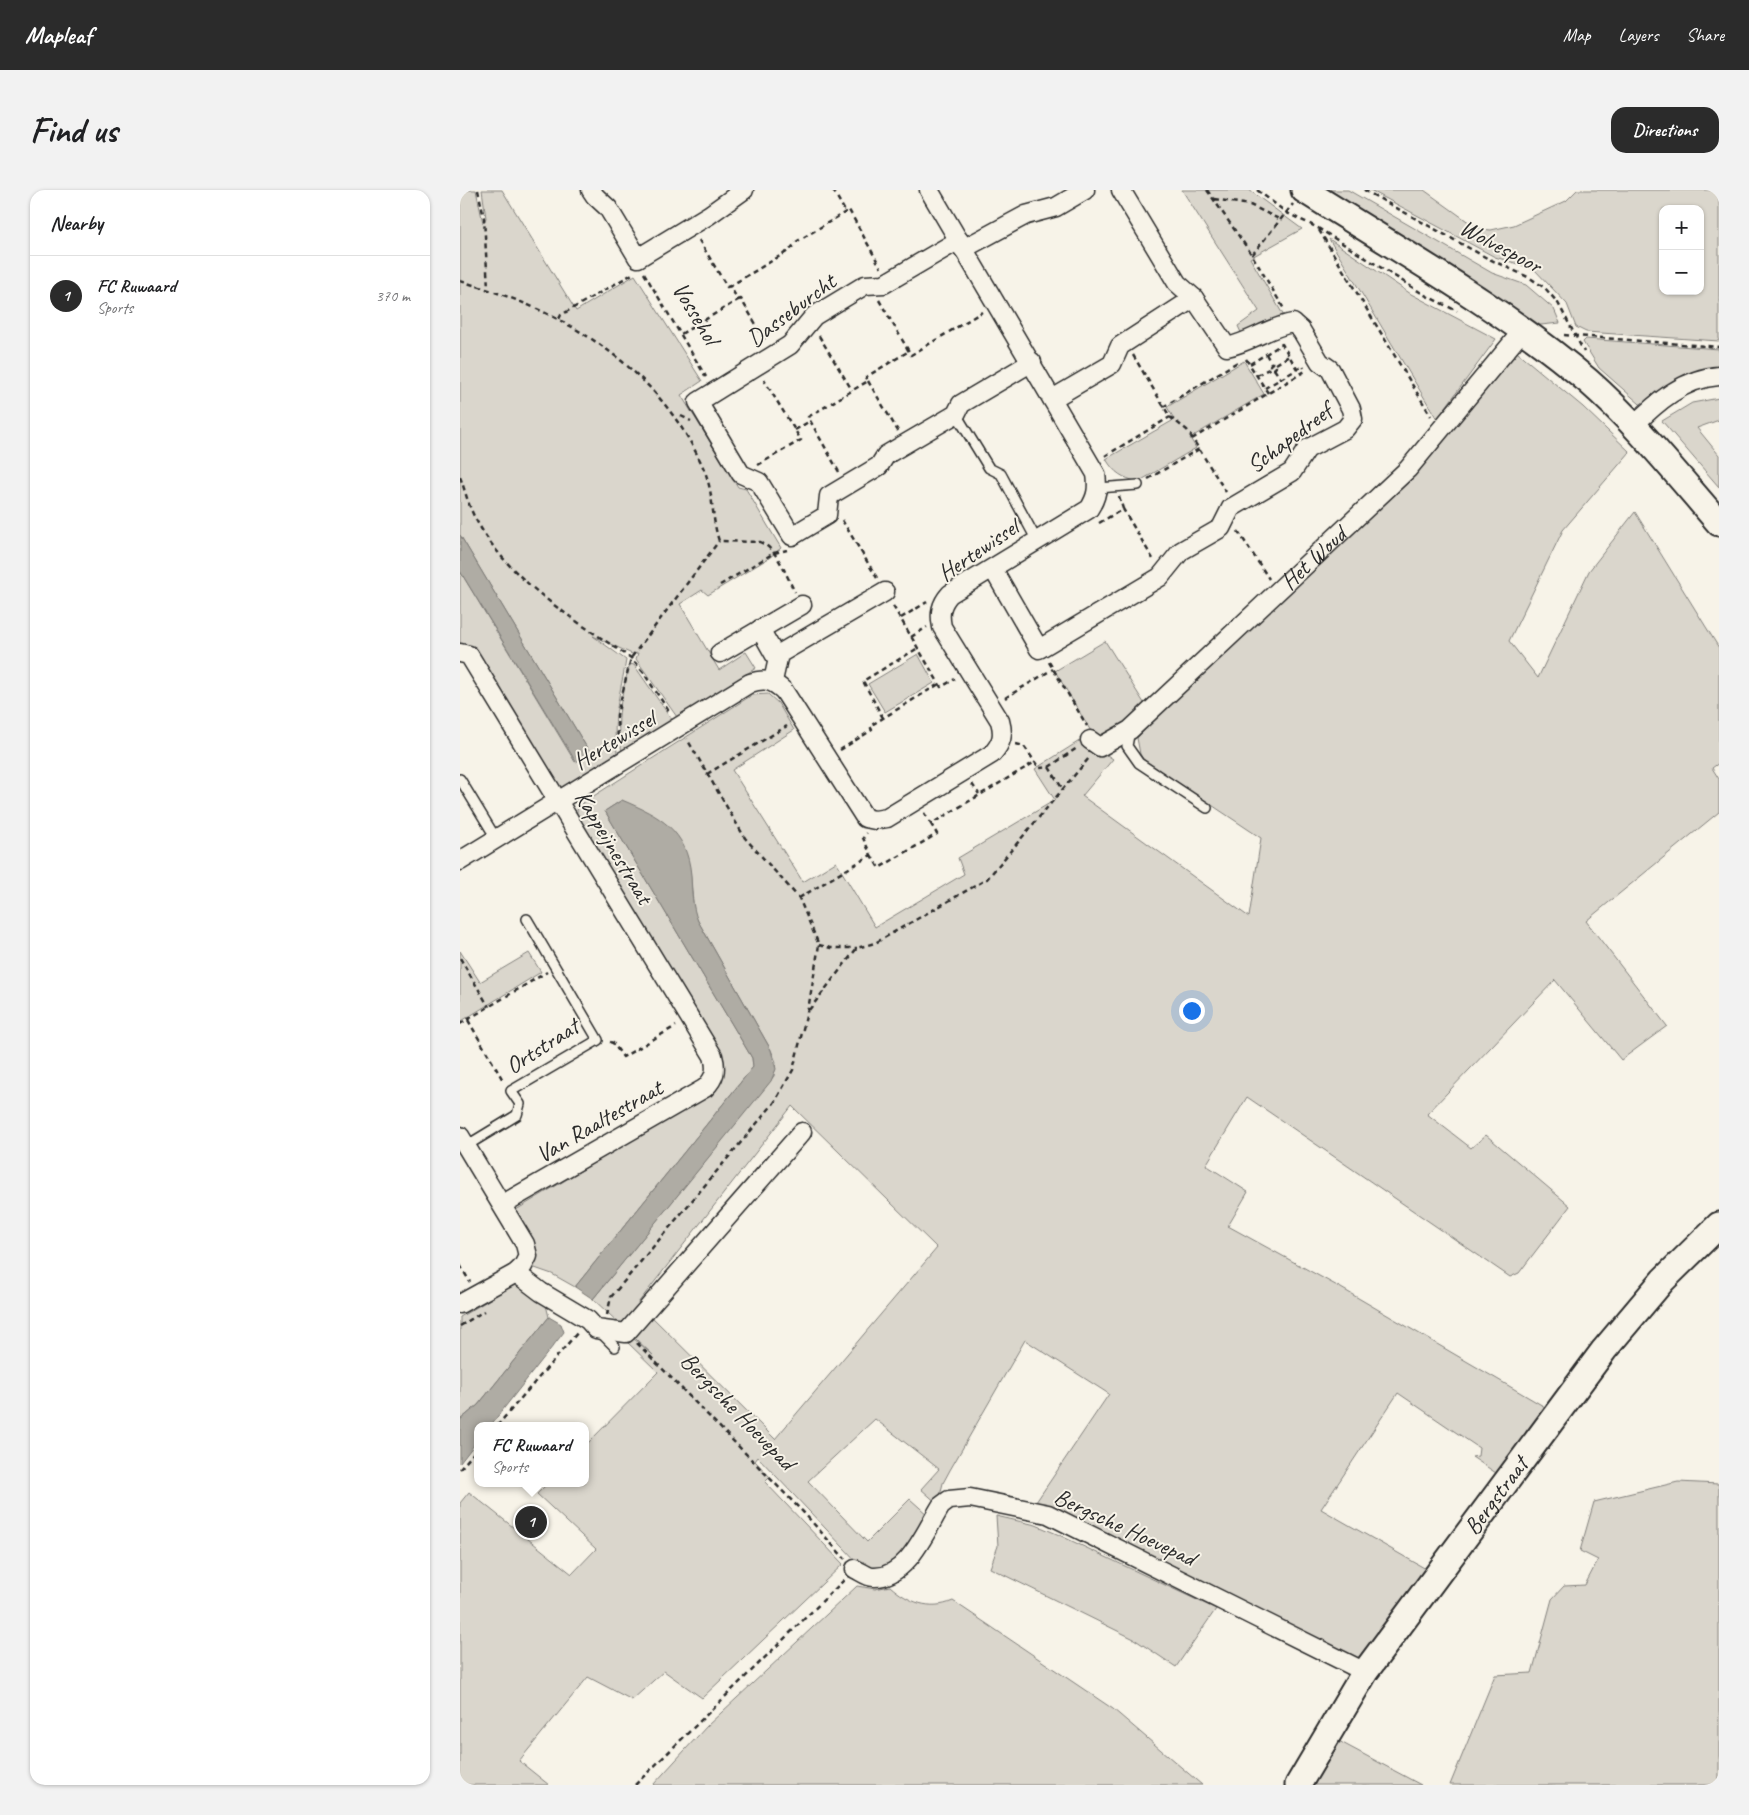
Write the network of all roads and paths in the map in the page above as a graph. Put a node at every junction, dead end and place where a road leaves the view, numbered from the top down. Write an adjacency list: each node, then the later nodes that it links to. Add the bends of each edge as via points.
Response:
1 (478, 190): 24 (path, via 484,218)
2 (591, 190): 16 (street, via 608,208 638,258)
3 (744, 190): 16 (street)
4 (833, 190): 13 (path)
5 (929, 190): 18 (street)
6 (1085, 190): 18 (street, Dasseburcht, via 1056,207 1026,215)
7 (1121, 190): 25 (street, via 1177,282)
8 (1207, 190): 12 (path)
9 (1257, 190): 14 (path)
10 (1304, 190): 32 (street)
11 (1364, 190): 35 (path, Wolvespoor, via 1545,288 1577,336)
12 (1214, 199): 15 (path, via 1250,205); 19 (path)
13 (846, 213): 21 (path, via 850,210); 23 (path)
14 (1287, 213): 15 (path); 17 (path)
15 (1281, 220): 19 (path)
16 (691, 226): 23 (path, via 727,287)
17 (1318, 228): 28 (path, via 1423,294); 63 (path)
18 (961, 244): 21 (street, Dasseburcht); 27 (street)
19 (1252, 255): 31 (path)
20 (460, 281): 24 (path)
21 (889, 281): 22 (street, Dasseburcht)
22 (870, 285): 30 (street, Dasseburcht, via 856,290); 36 (path)
23 (730, 286): 26 (path)
24 (488, 288): 29 (path)
25 (1194, 298): 31 (street, via 1227,347); 34 (street)
26 (738, 300): 33 (path); 38 (path, via 741,299)
27 (996, 303): 36 (path, via 912,355); 40 (street)
28 (1464, 315)
29 (559, 319): 33 (path, Vossehol, via 642,269); 80 (path, via 618,356 665,404 703,467 711,489)
30 (810, 321): 38 (street, Dasseburcht, via 790,345); 53 (path)
31 (1293, 323): 45 (street, Schapedreef, via 1300,330)
32 (1524, 330): 61 (street, via 1590,382); 63 (street, Het Woud)
33 (680, 334): 54 (path, Vossehol)
34 (1125, 343): 56 (street, via 1120,346 1112,364); 57 (path)
35 (1719, 347)
36 (909, 352): 51 (path, via 866,377)
37 (1266, 354): 39 (path, via 1282,344); 41 (path); 42 (path)
38 (774, 355): 44 (street, Dasseburcht)
39 (1289, 356): 43 (path); 47 (path)
40 (1032, 362): 56 (street); 58 (street, via 961,404)
41 (1271, 363): 43 (path); 46 (path)
42 (1250, 364): 48 (path); 57 (path, via 1246,358)
43 (1276, 364): 46 (path)
44 (756, 366): 54 (street, Dasseburcht); 62 (path)
45 (1313, 366): 47 (path); 55 (path); 73 (street, Schapedreef, via 1330,369 1353,419 1345,429 1307,449 1292,472)
46 (1272, 368): 48 (path); 50 (path)
47 (1297, 369): 50 (path)
48 (1257, 375): 52 (path)
49 (1719, 376): 61 (street, via 1682,386)
50 (1281, 379): 52 (path)
51 (868, 380): 53 (path); 65 (path)
52 (1265, 388): 55 (path)
53 (852, 390): 60 (path, via 808,417)
54 (715, 392): 69 (street, Dasseburcht, via 698,402 741,474)
55 (1268, 394): 64 (path)
56 (1052, 399): 67 (street)
57 (1163, 407): 59 (path)
58 (956, 414): 65 (street); 79 (lane, via 989,468 1001,474)
59 (1170, 417): 64 (path); 67 (path)
60 (810, 421): 62 (path); 70 (path)
61 (1633, 426): 76 (street)
62 (795, 430): 69 (path, via 801,440 752,469)
63 (1440, 430): 85 (street, Het Woud, via 1408,469)
64 (1192, 439): 66 (path)
65 (905, 444): 70 (street, via 886,455 879,466)
66 (1199, 450): 71 (path); 73 (path)
67 (1091, 464): 72 (street)
68 (460, 477): 95 (path, via 474,515 492,544 520,578)
69 (749, 478): 78 (street, Dasseburcht, via 759,482)
70 (847, 485): 74 (street, via 829,496)
71 (1138, 485): 72 (lane)
72 (1098, 488): 79 (street, Hertewissel, via 1089,508)
73 (1234, 506): 75 (street, Schapedreef)
74 (827, 516): 78 (street); 86 (path, via 842,520)
75 (1224, 522): 83 (street, Schapedreef, via 1221,528 1181,550); 85 (path, via 1234,525)
76 (1719, 523)
77 (1098, 524): 83 (path, via 1123,509)
78 (792, 536): 81 (path, via 789,549)
79 (1036, 539): 82 (street, Hertewissel)
80 (719, 541): 81 (path, via 760,542); 95 (path)
81 (774, 553): 84 (path)
82 (993, 569): 87 (street, Hertewissel); 92 (street)
83 (1162, 574): 92 (street, Schapedreef)
84 (720, 585)
85 (1276, 591): 105 (street, Het Woud)
86 (885, 592): 89 (path); 96 (street, via 779,654)
87 (943, 601): 89 (path, via 934,597); 98 (street, Hertewissel, via 942,627)
88 (802, 605): 90 (street)
89 (900, 618): 91 (path)
90 (760, 630): 94 (street); 96 (street)
91 (918, 648): 100 (path); 103 (path, via 863,681)
92 (1041, 648): 97 (path)
93 (460, 653): 116 (street, Kappeijnestraat, via 469,655)
94 (720, 653)
95 (631, 658): 104 (path); 109 (path, via 617,715 616,735)
96 (776, 659): 99 (street)
97 (1053, 669): 101 (path); 107 (path, via 1094,737)
98 (969, 671): 100 (path, via 941,687); 101 (street, Hertewissel)
99 (773, 682): 102 (street, via 784,691); 104 (street, Hertewissel, via 761,680 750,683)
100 (939, 684): 103 (path)
101 (991, 707): 106 (street, Hertewissel, via 1000,721)
102 (801, 718): 108 (street); 112 (path)
103 (883, 718): 108 (path, via 870,726 872,730)
104 (680, 728): 109 (street, Hertewissel); 112 (path)
105 (1130, 730): 107 (street, Het Woud); 117 (lane, via 1127,746 1139,763)
106 (1001, 740): 110 (path, via 1024,746); 115 (street, via 992,754)
107 (1095, 744): 111 (path); 114 (path)
108 (826, 758): 118 (street, via 858,811 865,818)
109 (623, 761): 116 (street, Hertewissel)
110 (1034, 762): 111 (path, via 1039,768); 119 (path)
111 (1049, 767): 114 (path)
112 (707, 774): 123 (path, via 745,838)
113 (460, 779): 120 (lane)
114 (1062, 788): 126 (path, via 987,879 875,943)
115 (917, 800): 118 (street, via 887,818); 119 (path)
116 (558, 801): 120 (street, Hertewissel); 131 (street, Kappeijnestraat)
117 (1208, 808)
118 (875, 820): 121 (path, via 863,838)
119 (931, 824): 121 (path, via 937,834 878,868)
120 (497, 840): 122 (street, Hertewissel)
121 (871, 855): 123 (path)
122 (460, 861)
123 (799, 898): 125 (path)
124 (527, 919): 128 (lane, Ortstraat)
125 (819, 944): 126 (path, via 830,948); 130 (path)
126 (857, 948): 130 (path)
127 (460, 958): 129 (path)
128 (555, 967): 129 (path); 134 (lane, Ortstraat)
129 (489, 1007): 132 (path)
130 (808, 1011): 143 (path, via 793,1070 774,1103 627,1276)
131 (690, 1018): 134 (path, via 623,1057 614,1043); 135 (street, Kappeijnestraat, via 713,1056)
132 (468, 1020): 133 (path); 136 (path)
133 (460, 1024)
134 (598, 1040): 136 (lane, Ortstraat)
135 (714, 1074): 139 (street, Van Raaltestraat, via 705,1088)
136 (511, 1091): 138 (lane, Ortstraat, via 520,1104 517,1115)
137 (802, 1132): 144 (street)
138 (462, 1139): 139 (street, Ortstraat)
139 (503, 1204): 141 (street, Ortstraat, via 528,1256)
140 (1719, 1224): 150 (street, Bergstraat, via 1662,1280 1604,1350)
141 (516, 1273): 142 (street); 143 (street, via 541,1292)
142 (460, 1304)
143 (597, 1322): 144 (street); 144 (path, Bergsche Hoevepad); 145 (lane); 146 (path)
144 (626, 1332): 149 (path, Bergsche Hoevepad)
145 (615, 1347)
146 (501, 1422)
147 (474, 1453): 148 (path)
148 (460, 1469)
149 (855, 1569): 150 (street, Bergsche Hoevepad, via 872,1577 891,1574 906,1562 941,1506 949,1500 989,1500 1048,1514); 151 (path)
150 (1365, 1672): 152 (street, Bergstraat)
151 (635, 1785)
152 (1298, 1785)

